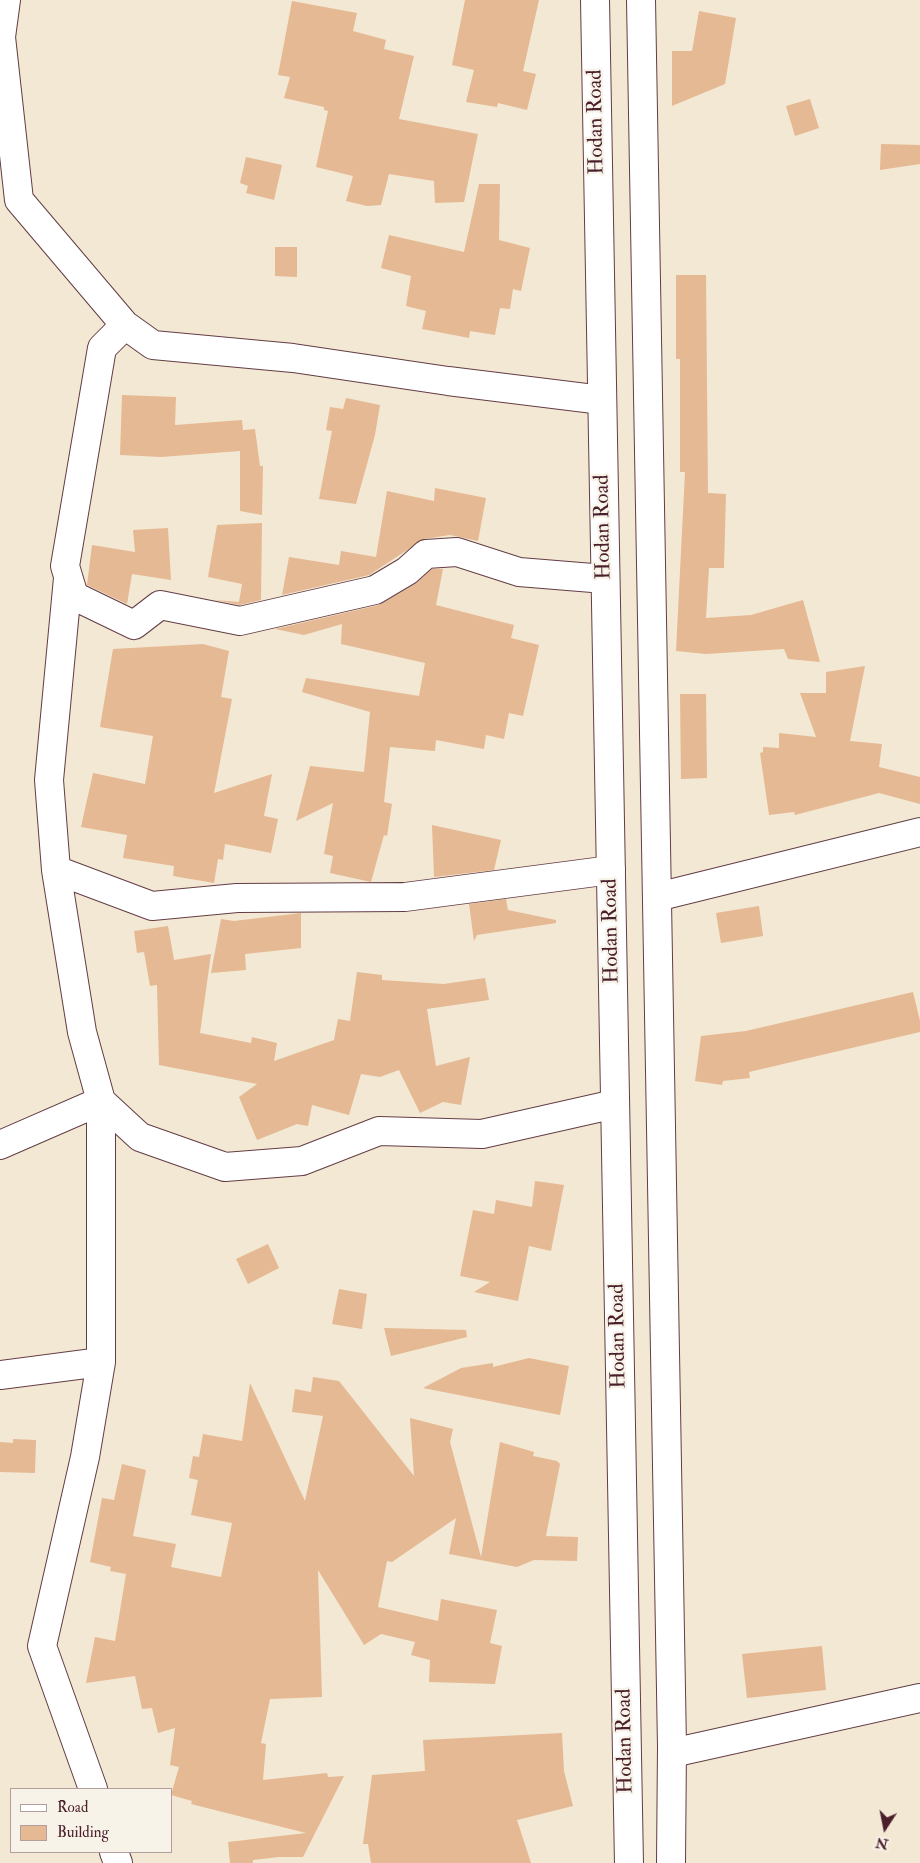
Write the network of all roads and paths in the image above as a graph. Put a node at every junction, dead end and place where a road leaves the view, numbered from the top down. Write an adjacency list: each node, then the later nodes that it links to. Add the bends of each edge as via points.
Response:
1 (6, 0): 4 (street, via 1,37 19,200)
2 (595, 0): 5 (street, Hodan Road)
3 (641, 0): 11 (street)
4 (124, 325): 5 (street, via 153,344 294,358); 6 (street, via 102,348 65,566)
5 (602, 400): 7 (street, Hodan Road)
6 (68, 578): 7 (street, via 74,596 134,625 160,605 240,620 375,590 407,571 426,554 457,552 519,572); 9 (street, via 49,780)
7 (605, 579): 10 (street, Hodan Road)
8 (920, 832): 11 (street)
9 (56, 870): 10 (street, via 152,906 237,898 405,897); 12 (street, via 82,1032)
10 (611, 870): 13 (street, Hodan Road)
11 (657, 897): 18 (street)
12 (101, 1101): 13 (street, via 140,1137 225,1166 302,1161 379,1131 482,1134); 14 (street); 15 (street)
13 (615, 1104): 20 (street, Hodan Road)
14 (0, 1146)
15 (101, 1362): 16 (street); 19 (street, via 85,1457 42,1646)
16 (0, 1375)
17 (920, 1698): 18 (street)
18 (672, 1753): 21 (street)
19 (92, 1788)
20 (629, 1863)
21 (672, 1863)

